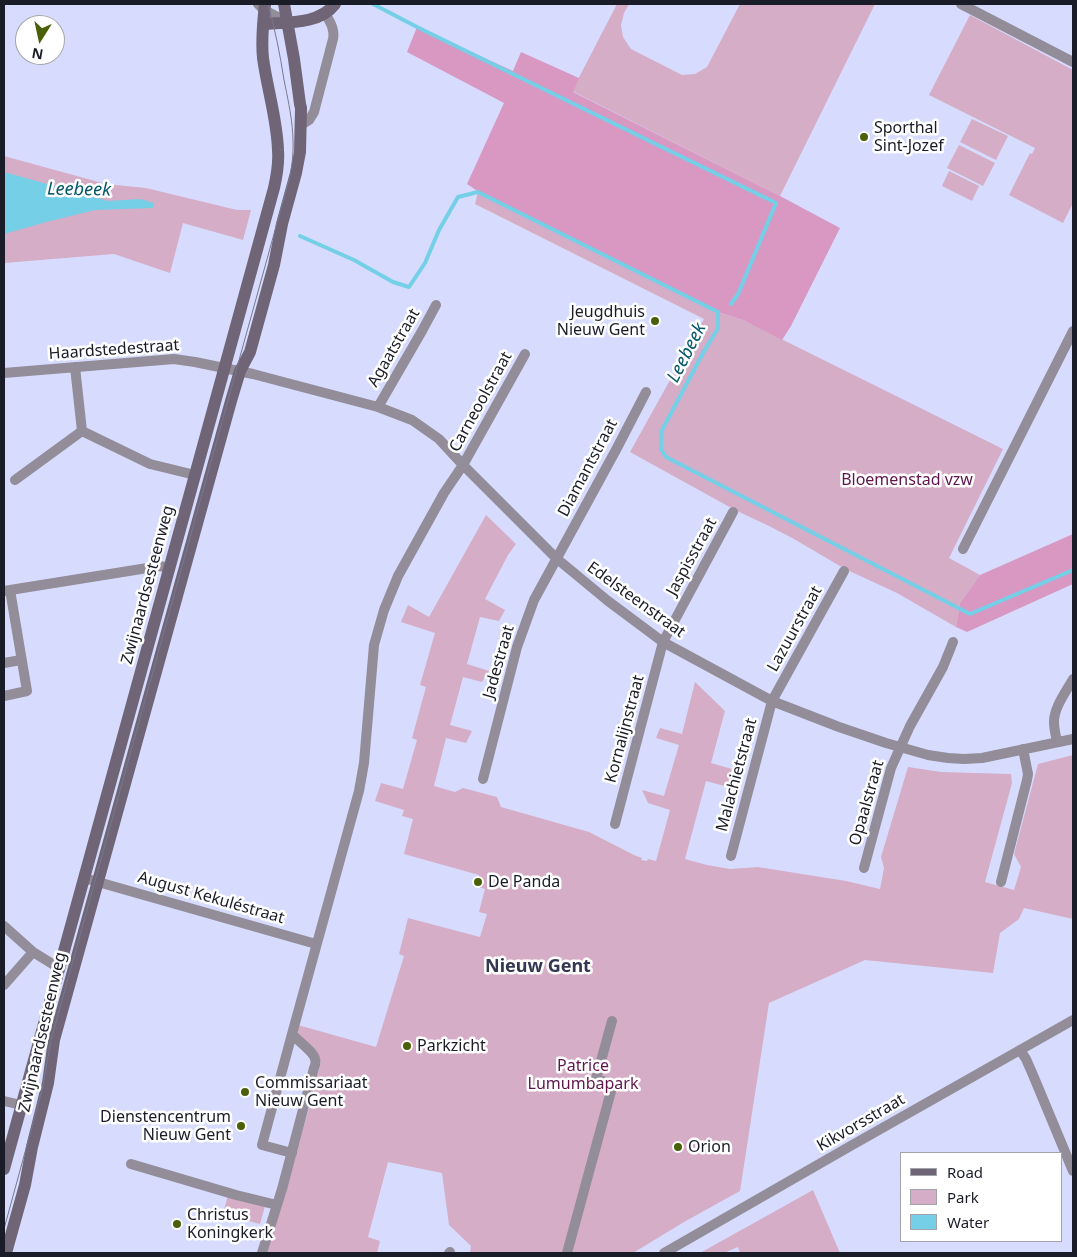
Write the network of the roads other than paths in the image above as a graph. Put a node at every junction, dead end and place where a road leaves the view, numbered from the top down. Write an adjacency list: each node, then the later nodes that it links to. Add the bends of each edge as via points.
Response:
1 (284, 4): 6 (street, Zwijnaardsesteenweg)
2 (335, 4): 5 (street)
3 (961, 4): 8 (street)
4 (262, 6): 6 (street); 7 (street, Zwijnaardsesteenweg)
5 (324, 13): 6 (street, via 312,19); 9 (street, via 332,26 333,39 314,112)
6 (287, 22): 7 (street); 9 (street, Zwijnaardsesteenweg, via 302,108)
7 (263, 24): 14 (street, Zwijnaardsesteenweg, via 263,58 276,132 278,170)
8 (1073, 62)
9 (301, 125): 15 (street, Zwijnaardsesteenweg, via 296,173 274,265 250,352)
10 (436, 305): 18 (street, Agaatstraat)
11 (1073, 332): 24 (street)
12 (525, 354): 20 (street, Carneoolstraat)
13 (75, 367): 14 (street, Haardstedestraat, via 174,359); 16 (street, Haardstedestraat); 19 (street)
14 (225, 368): 15 (street, Edelsteenstraat); 21 (street, Zwijnaardsesteenweg)
15 (240, 371): 18 (street, Edelsteenstraat); 45 (street, Zwijnaardsesteenweg)
16 (4, 373)
17 (646, 392): 25 (street, Diamantstraat)
18 (378, 407): 20 (street, Edelsteenstraat, via 412,420 439,439)
19 (82, 431): 21 (street, via 150,464); 22 (street)
20 (463, 465): 25 (street, Edelsteenstraat); 48 (street, Carneoolstraat, via 444,492 398,576 384,610 374,645 359,791)
21 (195, 475): 26 (street, Zwijnaardsesteenweg)
22 (14, 480)
23 (733, 512): 29 (street, Jaspisstraat)
24 (963, 550)
25 (556, 558): 29 (street, Edelsteenstraat); 40 (street, Jadestraat, via 534,600 517,647)
26 (170, 568): 28 (street, via 160,566); 44 (street, Zwijnaardsesteenweg)
27 (844, 572): 35 (street, Lazuurstraat)
28 (7, 591): 31 (street)
29 (663, 642): 35 (street, Edelsteenstraat); 41 (street, Kornalijnstraat)
30 (953, 642): 38 (street, Opaalstraat)
31 (21, 660): 32 (street); 34 (street, via 27,692)
32 (4, 663)
33 (1073, 679): 37 (street, via 1057,707 1054,723)
34 (4, 696)
35 (772, 701): 38 (street, Edelsteenstraat); 42 (street, Malachietstraat)
36 (1073, 739): 37 (street, Edelsteenstraat)
37 (1057, 742): 39 (street, Edelsteenstraat)
38 (900, 747): 39 (street, Edelsteenstraat, via 928,755 964,759); 43 (street, Opaalstraat, via 891,768)
39 (1023, 749): 46 (street, via 1028,774)
40 (483, 779)
41 (615, 824)
42 (730, 856)
43 (864, 868)
44 (84, 878): 45 (street, August Kekuléstraat); 50 (street, Zwijnaardsesteenweg)
45 (98, 882): 48 (street, August Kekuléstraat); 63 (street, Zwijnaardsesteenweg, via 54,1040 48,1083)
46 (1001, 882)
47 (4, 926): 49 (street)
48 (316, 944): 54 (street, Carneoolstraat)
49 (33, 952): 50 (street); 51 (street)
50 (59, 968): 57 (street, Zwijnaardsesteenweg)
51 (4, 985)
52 (1073, 1020): 55 (street, Kikvorsstraat)
53 (612, 1021): 65 (street, via 596,1079 613,1084)
54 (292, 1034): 58 (street, via 316,1060); 58 (street, Carneoolstraat, via 262,1145)
55 (1020, 1050): 61 (street); 66 (street, Kikvorsstraat)
56 (4, 1101): 57 (street)
57 (21, 1105): 60 (street, Zwijnaardsesteenweg)
58 (292, 1153): 62 (street)
59 (131, 1164): 62 (street)
60 (4, 1169)
61 (1073, 1171)
62 (277, 1205): 64 (street)
63 (6, 1253)
64 (262, 1253)
65 (567, 1253)
66 (664, 1253)

